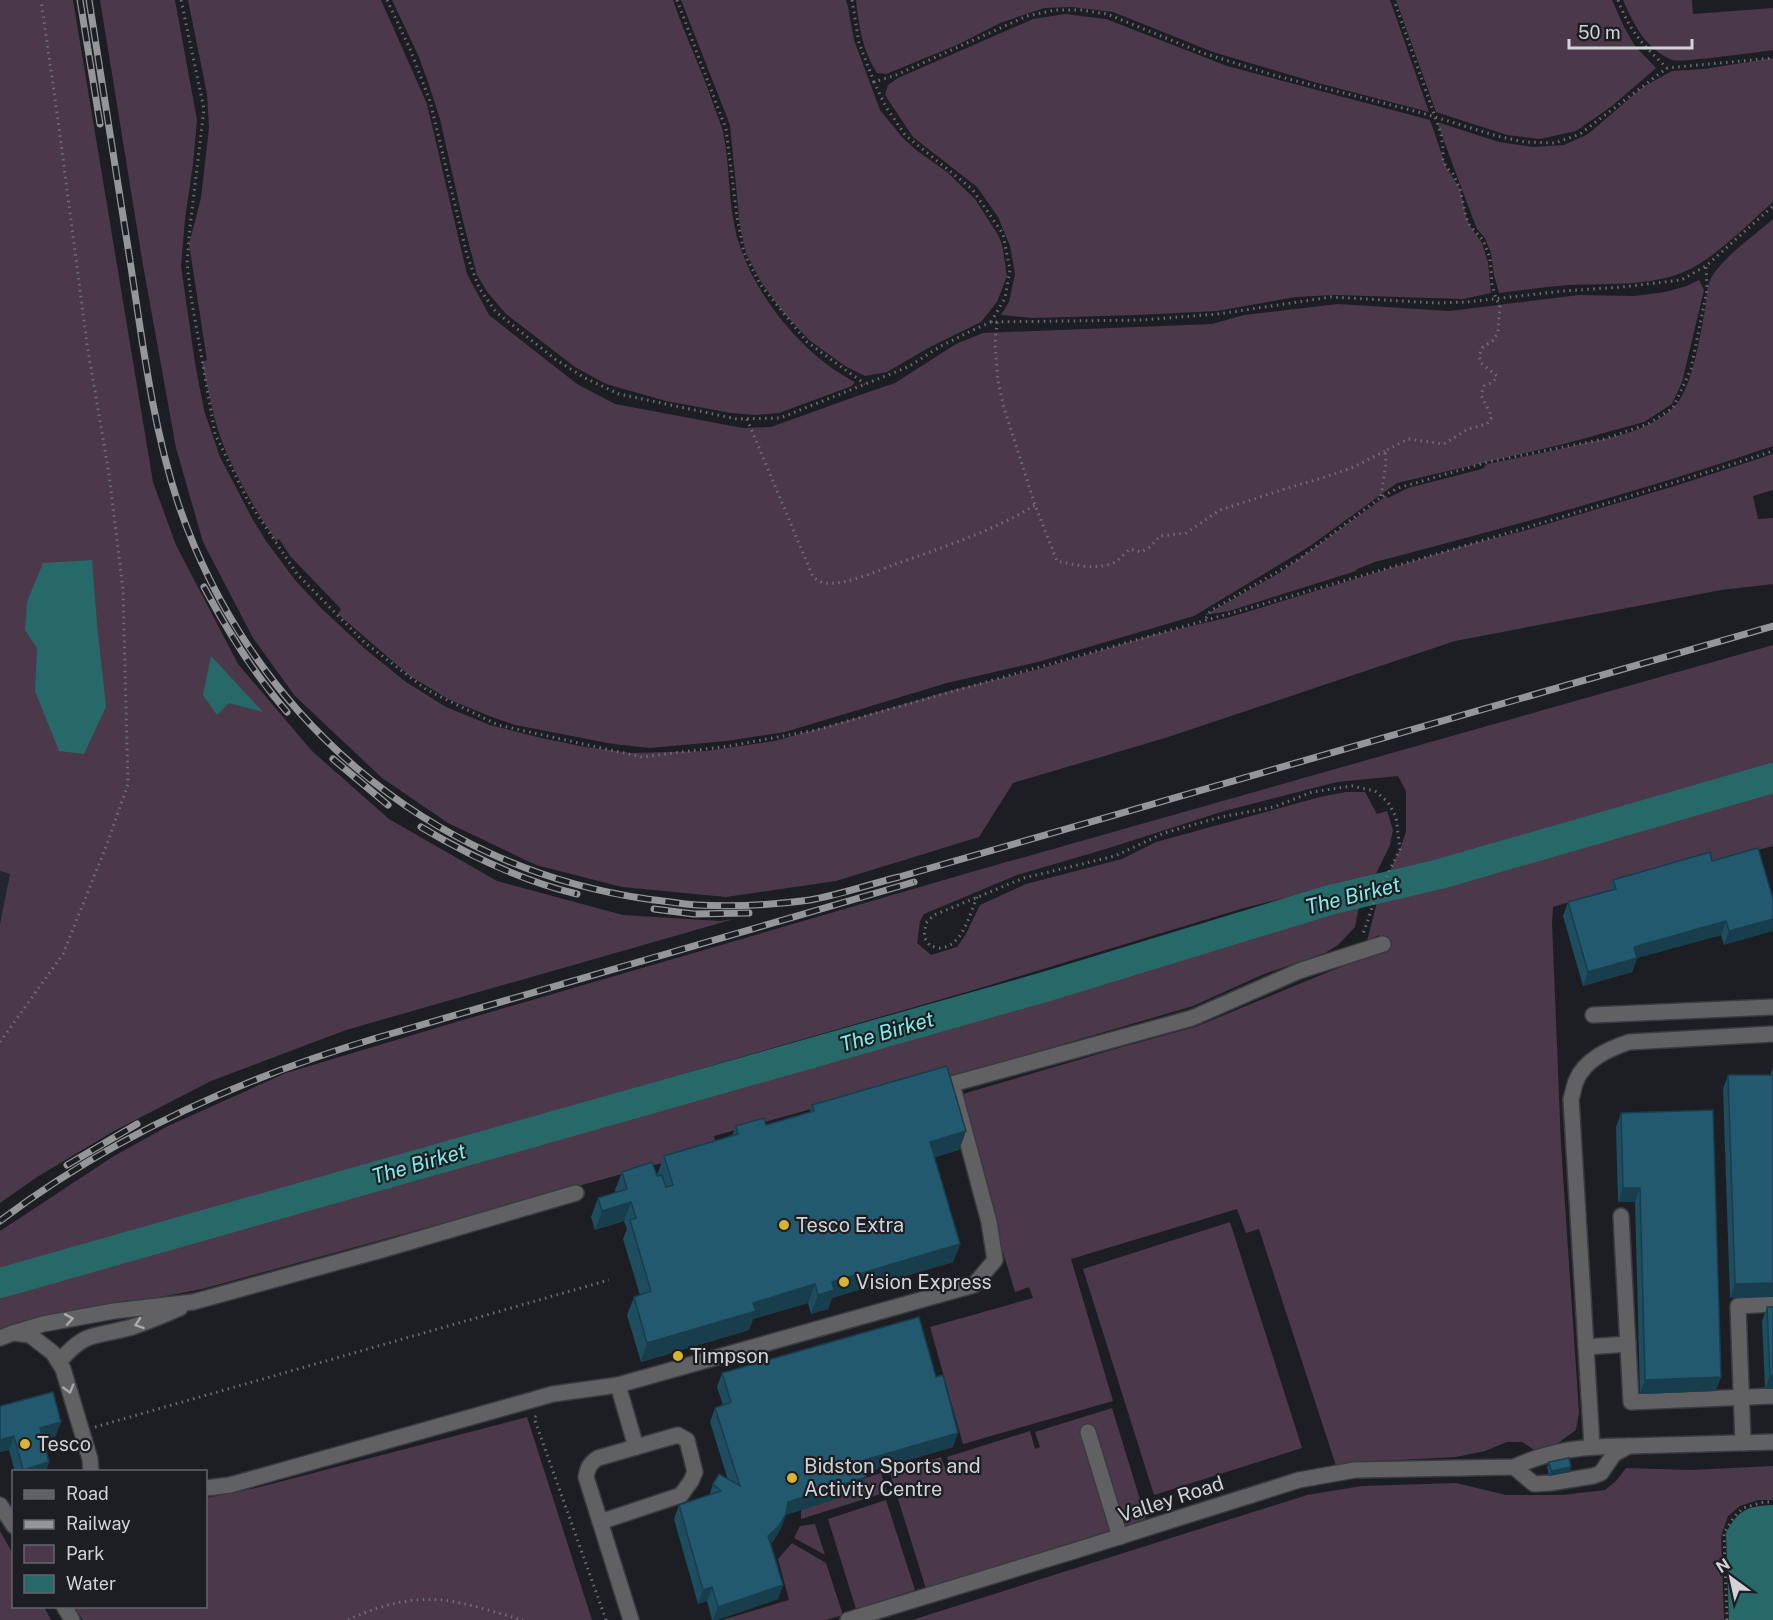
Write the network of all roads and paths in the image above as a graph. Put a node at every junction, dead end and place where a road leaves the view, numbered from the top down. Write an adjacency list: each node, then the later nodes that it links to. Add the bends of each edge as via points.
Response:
1 (41, 0): 31 (path, via 123,590 128,784 63,954)
2 (181, 0): 23 (path, via 204,109 187,263 215,434 247,499 297,574 364,642 427,690 498,725 642,757 816,730)
3 (387, 0): 18 (path, via 430,101 467,255 479,288 496,312 555,359 619,394)
4 (676, 0): 17 (path, via 726,129 744,253 760,284 807,342)
5 (852, 0): 10 (path, via 859,43)
6 (1394, 0): 11 (path)
7 (1618, 0): 9 (path, via 1625,20 1642,44)
8 (1773, 58): 9 (path)
9 (1667, 68): 11 (path, via 1580,134 1555,142 1497,136)
10 (874, 82): 11 (path, via 1027,16 1081,10 1107,14 1203,53 1272,75); 15 (path, via 885,107 905,135 972,189 1003,234 1011,270 1005,298)
11 (1435, 117): 14 (path, via 1446,167 1460,189 1470,226 1483,240 1490,258)
12 (1773, 206): 13 (path)
13 (1706, 266): 14 (path, via 1681,280); 21 (path, via 1707,290 1691,369 1673,408 1648,424 1604,439 1488,462 1398,488)
14 (1496, 298): 16 (path, via 1437,303 1331,297 1153,320); 19 (path, via 1500,305 1498,332 1479,356 1481,363 1497,376 1484,386 1481,395 1492,417 1487,424 1468,429 1444,444 1408,439)
15 (991, 322): 16 (path); 17 (path, via 908,367)
16 (998, 322): 22 (path, via 998,381 1012,439)
17 (865, 384): 18 (path, via 780,417)
18 (747, 419): 22 (path, via 813,577 823,583 863,576 922,555 1015,518)
19 (1385, 451): 21 (path); 22 (path, via 1333,475 1220,510 1186,533 1160,536 1141,552 1130,549 1115,562 1097,567 1057,561)
20 (1773, 451): 23 (path)
21 (1380, 498): 23 (path, via 1299,559 1210,611)
22 (1035, 505)
23 (1205, 620)
24 (977, 897): 24 (path, via 964,929 953,943 941,948 930,946 924,937 926,923 934,915); 26 (path, via 1024,878 1115,856 1164,833 1274,807 1311,792 1352,786 1375,791 1389,802 1396,818 1400,849 1374,902)
25 (1383, 944): 26 (street)
26 (1356, 952): 41 (street, via 1299,971 1192,1018 952,1084 989,1222 995,1260 974,1286)
27 (1757, 1007): 28 (street); 29 (street); 30 (street)
28 (1773, 1007)
29 (1593, 1015)
30 (1765, 1034): 39 (street, via 1629,1042 1608,1049 1576,1079 1572,1100)
31 (0, 1042)
32 (576, 1193): 35 (street)
33 (1622, 1216): 38 (street)
34 (609, 1280): 45 (path)
35 (193, 1302): 37 (street, one-way to 35, via 114,1311); 40 (street, one-way to 40, via 130,1328 87,1337 70,1348)
36 (1773, 1304): 43 (street, via 1738,1306)
37 (6, 1335): 40 (street, via 30,1335)
38 (1628, 1344): 39 (street); 43 (street, via 1631,1402)
39 (1586, 1347): 49 (street)
40 (59, 1362): 45 (street, one-way to 45)
41 (618, 1385): 44 (street); 51 (street)
42 (1773, 1396): 43 (street)
43 (1742, 1397): 48 (street)
44 (537, 1398): 54 (street, via 230,1485); 60 (path, via 540,1412 534,1418)
45 (81, 1431): 53 (street)
46 (1089, 1432): 57 (street)
47 (1773, 1442): 48 (street)
48 (1743, 1443): 50 (street)
49 (1592, 1446): 50 (street); 52 (street, via 1537,1457)
50 (1629, 1446): 52 (street, via 1614,1454 1601,1473 1550,1484 1534,1484)
51 (636, 1447): 56 (street, via 598,1458 588,1469 586,1477); 56 (street, via 678,1436 687,1440 695,1472 691,1481 677,1497)
52 (1514, 1467): 57 (street, Valley Road, via 1355,1470 1299,1480)
53 (91, 1470)
54 (207, 1488)
55 (1773, 1502): 63 (path, via 1743,1508 1725,1533)
56 (600, 1522): 61 (street)
57 (1120, 1537): 62 (street, Valley Road)
58 (348, 1620): 59 (path, via 383,1606 442,1600)
59 (523, 1620)
60 (606, 1620)
61 (631, 1620)
62 (848, 1620)
63 (1727, 1620)

